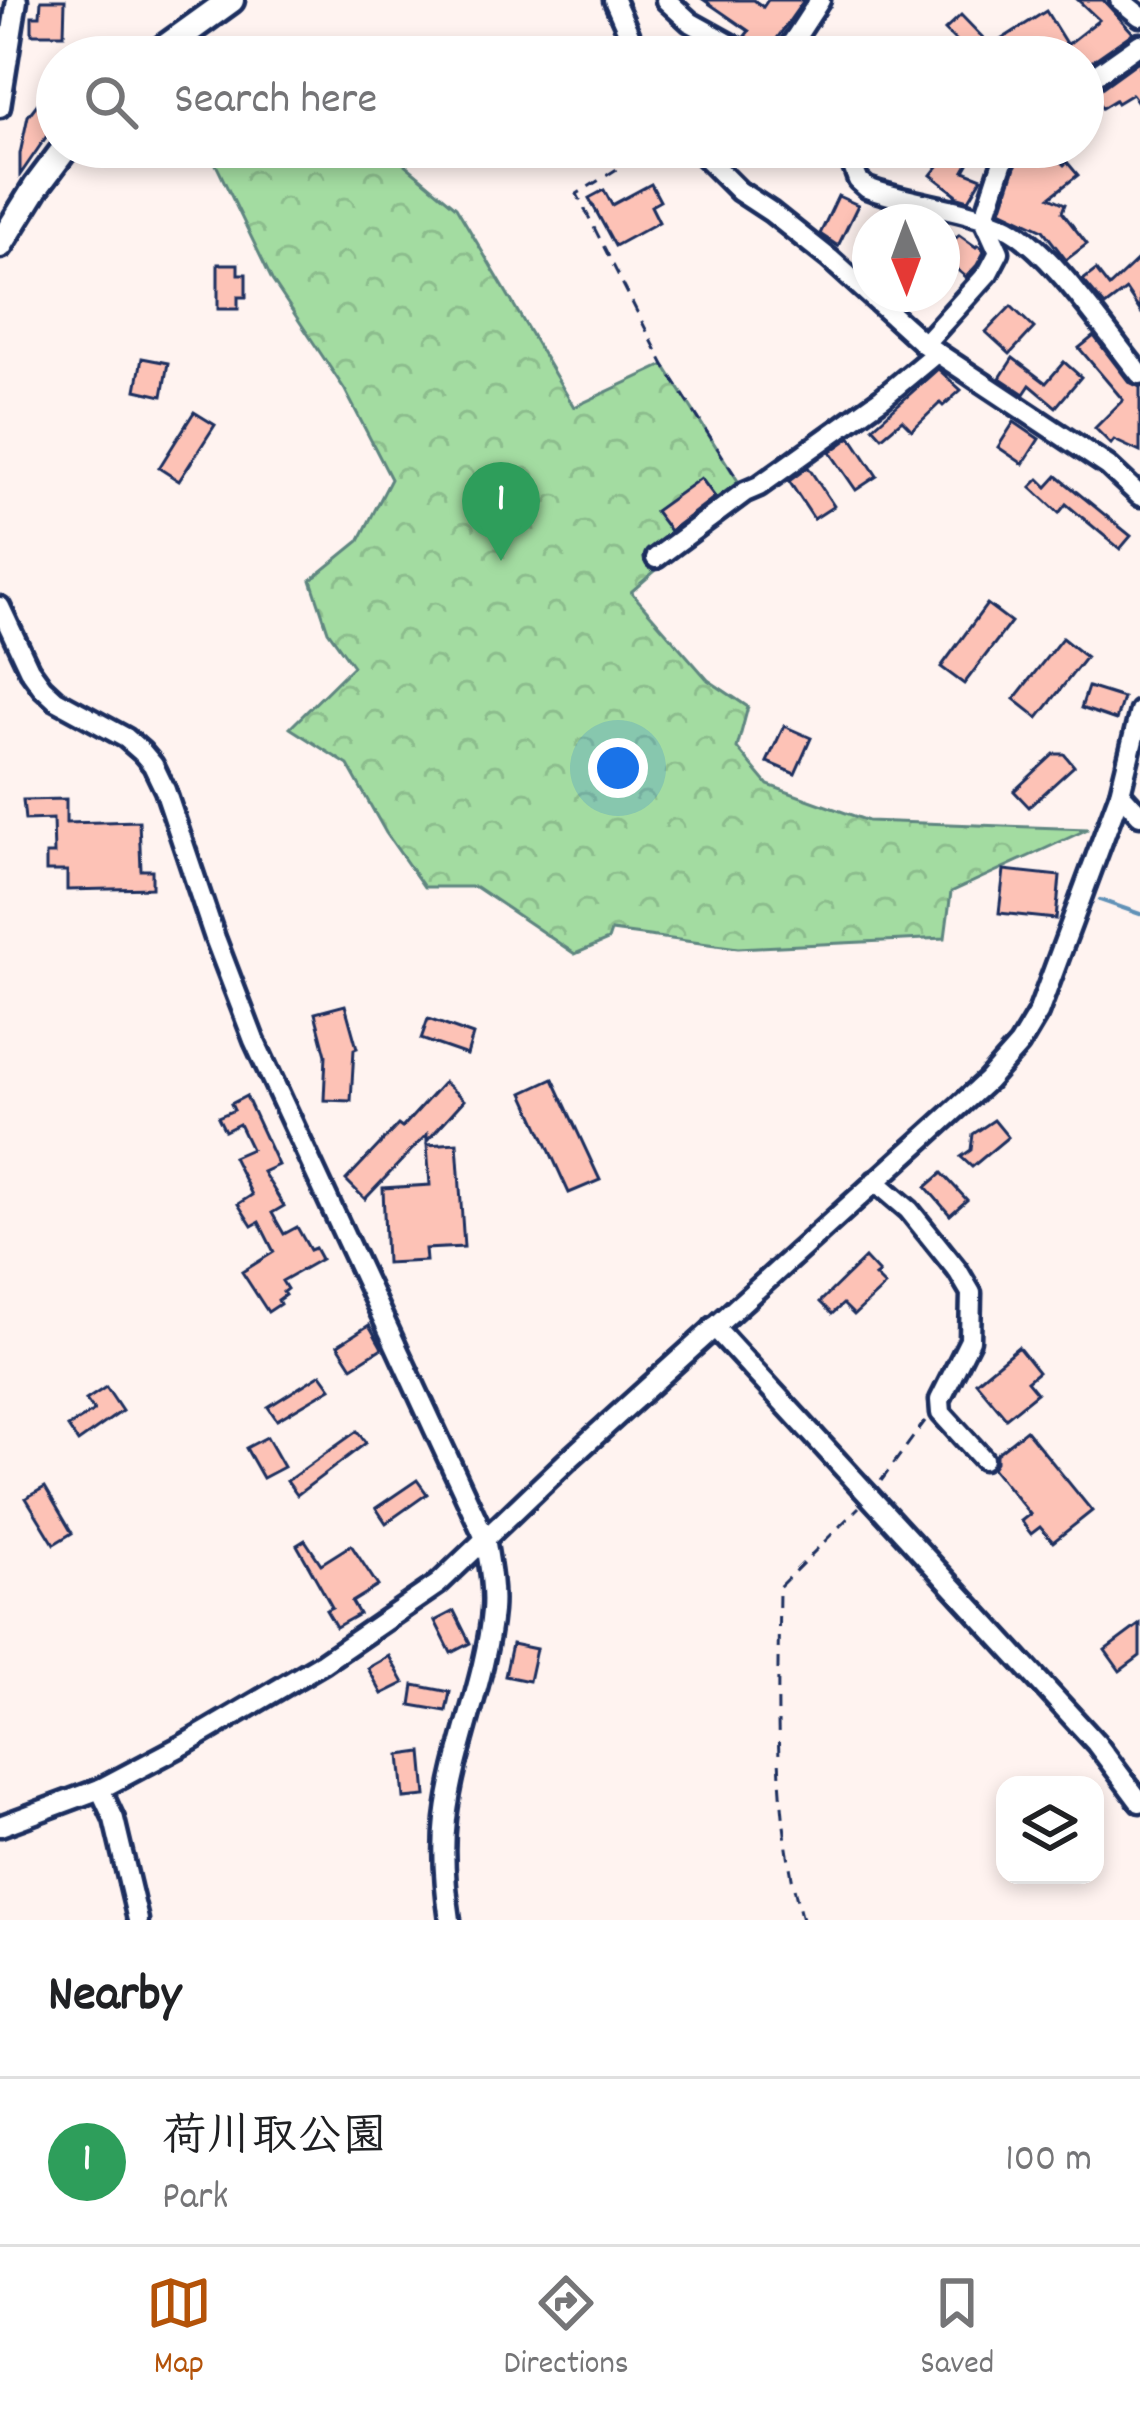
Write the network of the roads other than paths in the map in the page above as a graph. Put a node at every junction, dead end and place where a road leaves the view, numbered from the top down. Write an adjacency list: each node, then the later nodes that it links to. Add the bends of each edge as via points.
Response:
1 (16, 0): 14 (street)
2 (231, 0): 8 (main road)
3 (614, 0): 9 (street)
4 (666, 0): 10 (street)
5 (820, 0): 11 (street)
6 (1120, 0): 7 (street)
7 (1140, 16)
8 (181, 36)
9 (630, 36)
10 (715, 36)
11 (797, 36)
12 (1140, 44): 13 (street)
13 (1104, 69)
14 (0, 107)
15 (51, 168): 20 (main road)
16 (718, 168): 21 (street)
17 (854, 168): 19 (street, via 867,188)
18 (1002, 168): 19 (street)
19 (984, 219): 21 (street, via 999,252); 22 (street, via 1022,236 1048,260)
20 (0, 245)
21 (930, 348): 23 (street, via 1108,466); 24 (street, via 882,398)
22 (1140, 374)
23 (1140, 496)
24 (656, 558)
25 (0, 607): 32 (street, via 42,687 126,738 153,765 254,1040)
26 (1140, 711): 27 (street)
27 (1120, 793): 28 (street); 29 (street, via 1019,1045)
28 (1140, 815)
29 (875, 1180): 30 (street); 31 (street, via 921,1223 971,1293 970,1340 940,1400 941,1413)
30 (714, 1327): 32 (street); 34 (street, via 1096,1743)
31 (983, 1460)
32 (485, 1538): 33 (street, via 438,1584 323,1664); 37 (street, via 492,1609 444,1832)
33 (100, 1789): 35 (street); 36 (street)
34 (1140, 1802)
35 (0, 1826)
36 (138, 1920)
37 (450, 1920)

